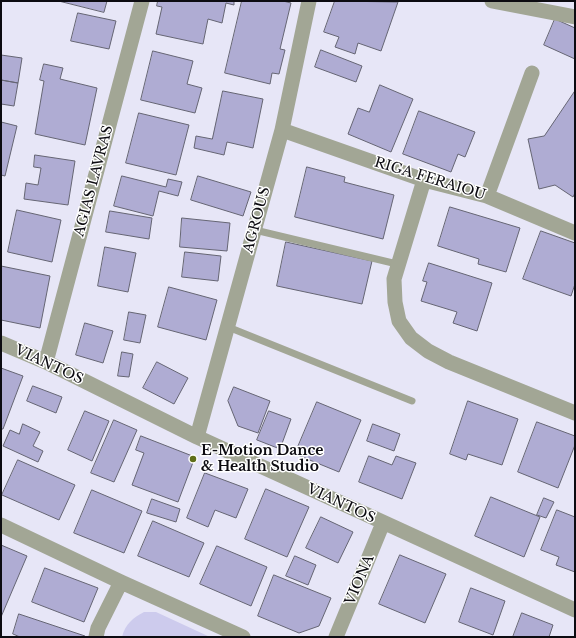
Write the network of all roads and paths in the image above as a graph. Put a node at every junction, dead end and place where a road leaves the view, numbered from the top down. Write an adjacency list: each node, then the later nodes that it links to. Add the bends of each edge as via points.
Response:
1 (142, 1): 14 (street, AGIAS LAVRAS)
2 (309, 1): 6 (street, AGROUS)
3 (492, 1): 4 (street)
4 (575, 17)
5 (532, 73): 8 (street)
6 (282, 130): 7 (street, RIGA FERAIOU); 9 (street, AGROUS)
7 (424, 180): 8 (street, RIGA FERAIOU); 11 (street)
8 (487, 196): 10 (street, RIGA FERAIOU)
9 (255, 230): 11 (lane); 12 (street, AGROUS)
10 (575, 233)
11 (397, 264): 16 (street, via 394,279 395,302 399,321 411,338 449,362)
12 (228, 327): 15 (lane); 17 (street, AGROUS)
13 (1, 343): 14 (street, VIANTOS)
14 (46, 362): 17 (street, VIANTOS)
15 (412, 401)
16 (575, 413)
17 (197, 437): 18 (street, VIANTOS)
18 (383, 523): 21 (street, VIANTOS); 24 (street, VIONA)
19 (1, 525): 20 (street)
20 (120, 582): 22 (street); 23 (street)
21 (575, 610)
22 (96, 637)
23 (243, 637)
24 (336, 637)

